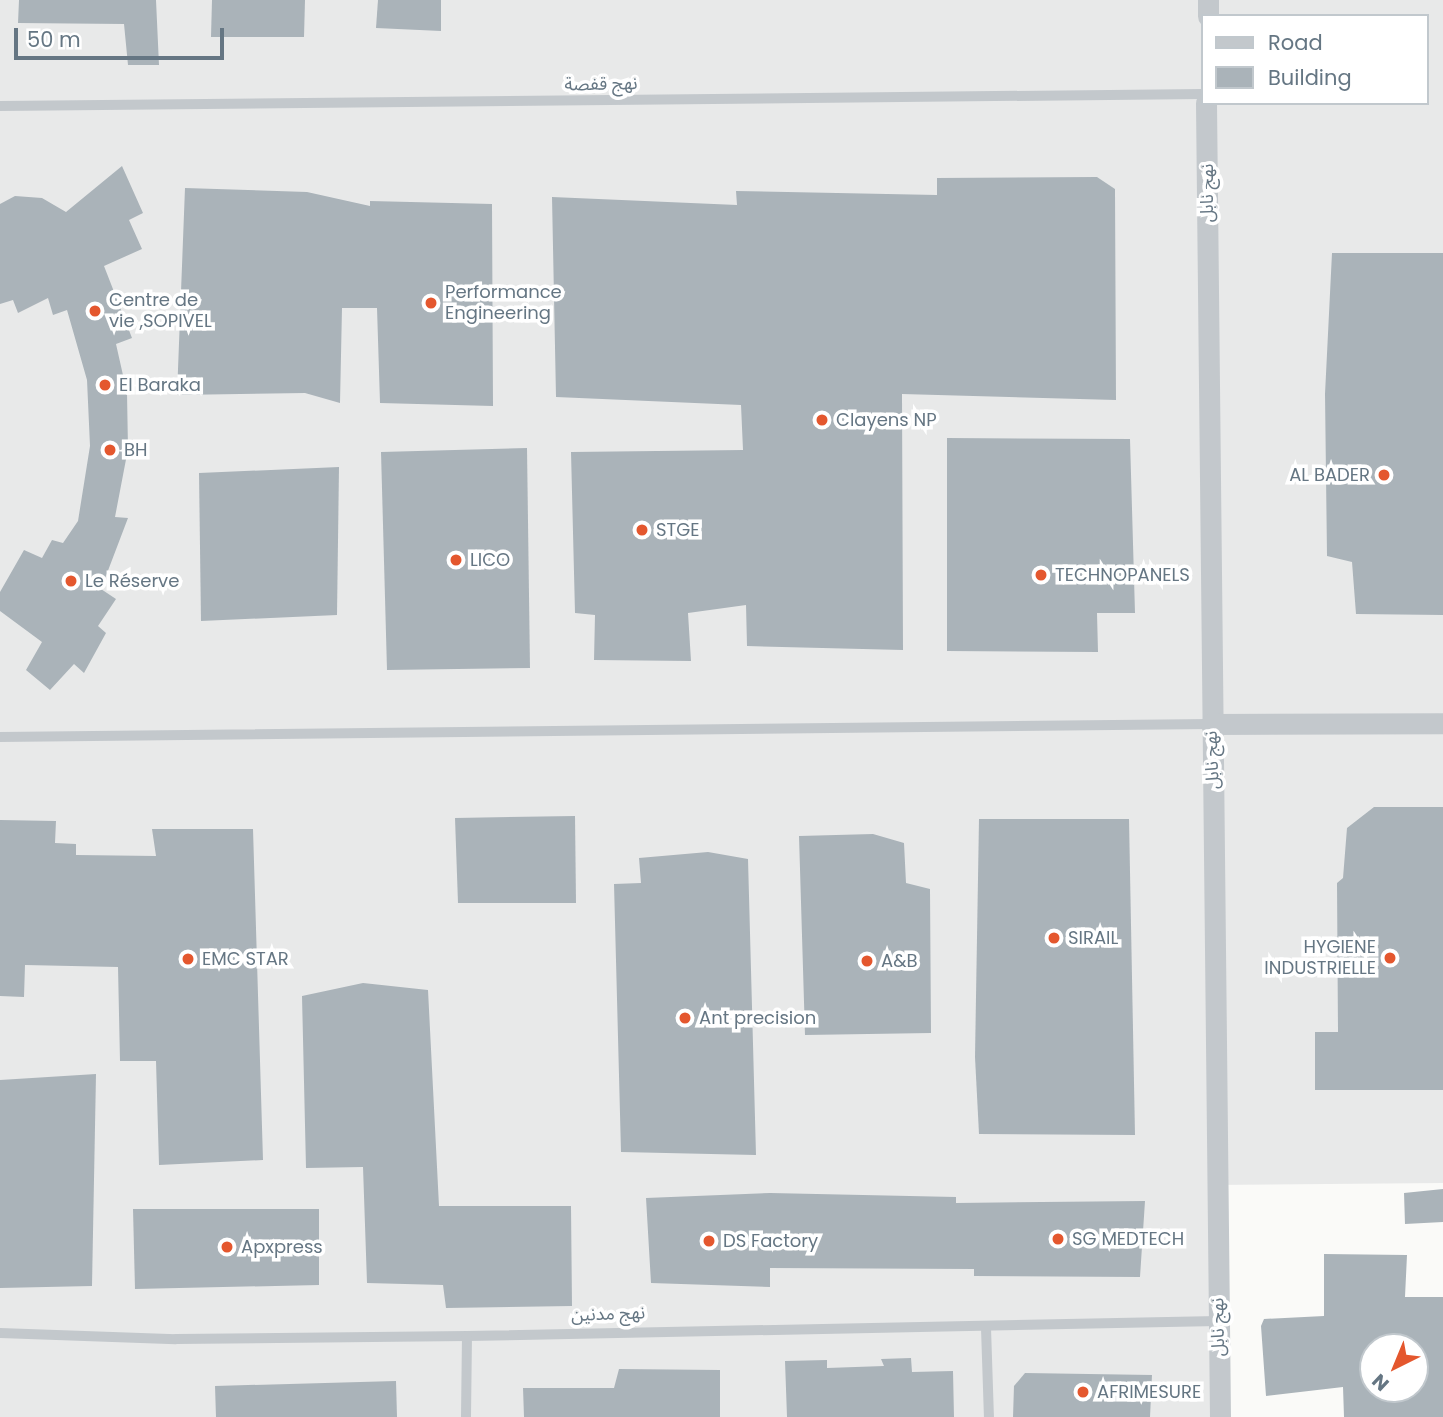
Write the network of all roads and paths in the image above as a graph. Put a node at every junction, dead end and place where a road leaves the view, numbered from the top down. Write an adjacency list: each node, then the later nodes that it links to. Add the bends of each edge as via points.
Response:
1 (1202, 94): 3 (lane, نهج قفصة)
2 (1206, 105): 5 (street, نهج نابل)
3 (0, 106)
4 (1443, 723): 5 (street)
5 (1211, 724): 6 (lane); 7 (street, نهج نابل)
6 (0, 737)
7 (1218, 1321): 8 (lane, نهج مدنين); 13 (street, نهج نابل)
8 (986, 1328): 10 (lane, نهج مدنين); 12 (lane)
9 (0, 1333): 10 (lane, نهج مدنين, via 176,1339)
10 (467, 1336): 11 (lane)
11 (466, 1417)
12 (989, 1417)
13 (1220, 1417)

